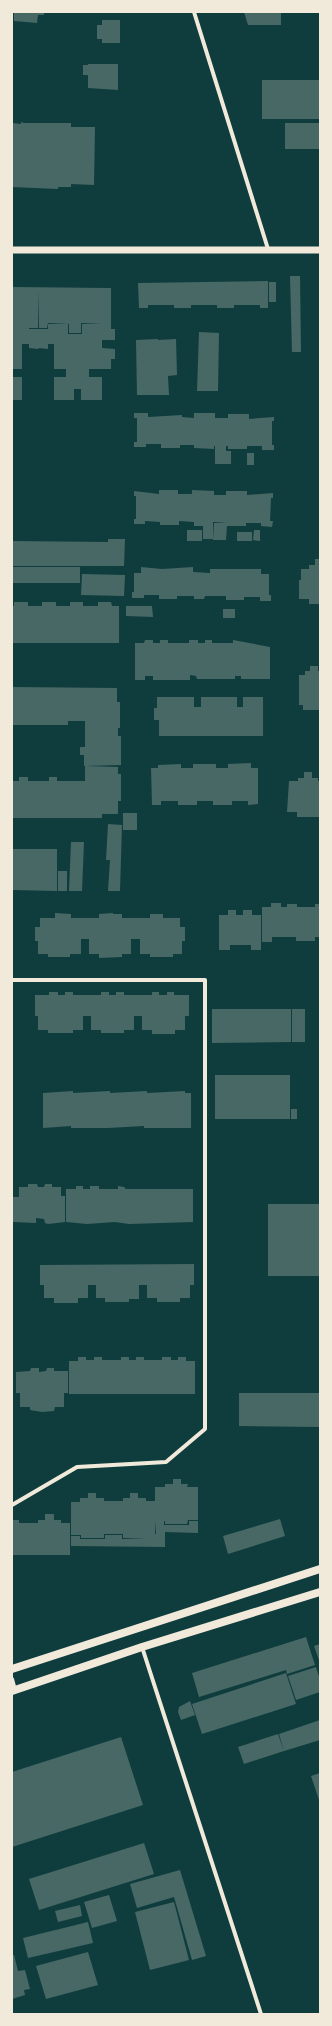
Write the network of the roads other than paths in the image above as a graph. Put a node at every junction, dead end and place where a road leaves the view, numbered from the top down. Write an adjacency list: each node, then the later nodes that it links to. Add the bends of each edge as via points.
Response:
1 (194, 12): 2 (street)
2 (268, 248): 3 (street); 4 (street)
3 (12, 250)
4 (320, 250)
5 (12, 980): 6 (street, via 204,980 204,1429 166,1462 77,1466)
6 (12, 1505)
7 (320, 1569): 10 (main road)
8 (320, 1592): 9 (main road)
9 (142, 1647): 12 (main road); 13 (street)
10 (12, 1669)
11 (12, 1679): 12 (street)
12 (14, 1690)
13 (261, 2014)

